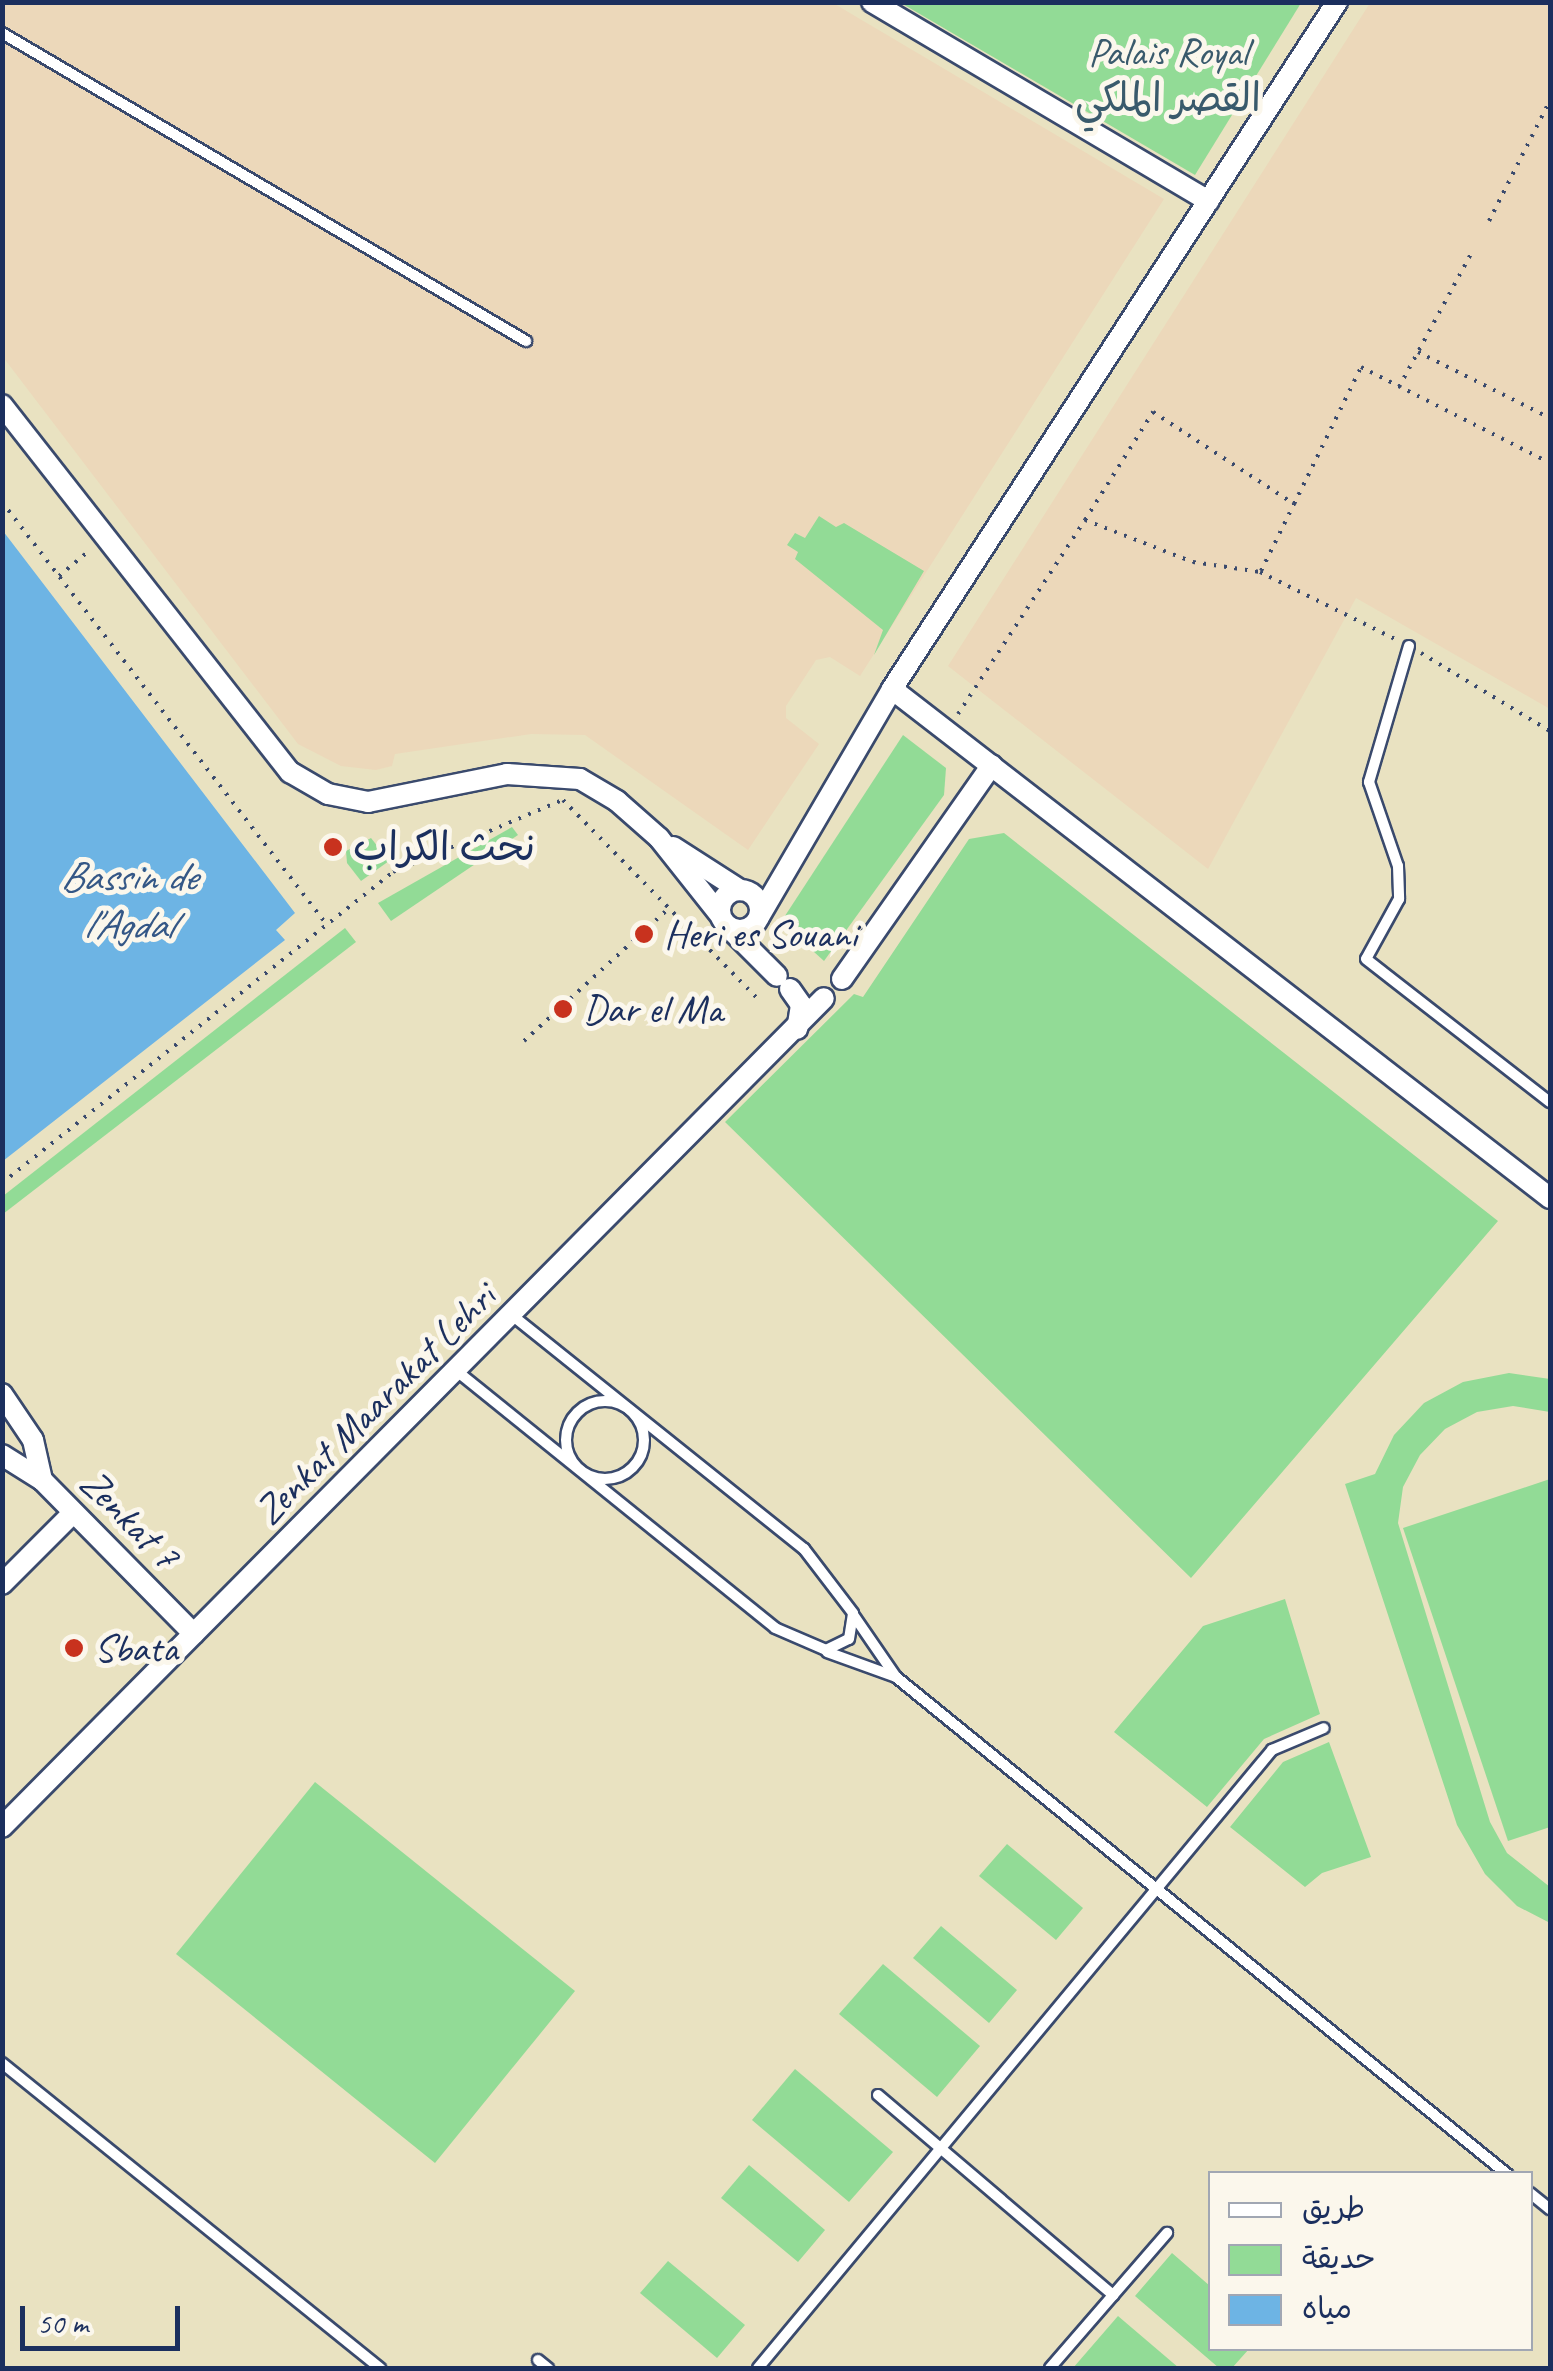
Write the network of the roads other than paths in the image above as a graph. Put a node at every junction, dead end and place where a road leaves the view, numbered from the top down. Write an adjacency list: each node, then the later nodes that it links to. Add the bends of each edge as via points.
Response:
1 (872, 2): 4 (street)
2 (1336, 2): 4 (street)
3 (2, 33): 5 (lane)
4 (1210, 201): 8 (street)
5 (526, 342)
6 (2, 404): 10 (street, via 276,758 308,784 368,802 507,774 558,774 598,788)
7 (1408, 646): 18 (lane, via 1370,782 1398,866 1399,899 1366,959)
8 (892, 689): 9 (street); 11 (street)
9 (992, 765): 15 (street); 19 (street)
10 (659, 838): 12 (street); 14 (street)
11 (787, 860): 12 (street); 13 (street)
12 (743, 890): 13 (street, via 756,898); 14 (street, via 724,898)
13 (759, 917): 14 (street, via 745,930)
14 (723, 920): 17 (street, via 801,1005)
15 (842, 979)
16 (824, 998): 17 (street, Zenkat Maarakat Lehri)
17 (796, 1030): 20 (street, Zenkat Maarakat Lehri)
18 (1550, 1102)
19 (1550, 1198)
20 (514, 1316): 21 (street, Zenkat Maarakat Lehri); 23 (lane)
21 (458, 1372): 25 (lane); 30 (street, Zenkat Maarakat Lehri)
22 (2, 1394): 26 (street, Zenkat 7, via 33,1440)
23 (630, 1410): 25 (lane, via 644,1432 640,1459 606,1479); 25 (lane, via 607,1401 574,1416 566,1438); 29 (lane, via 804,1549)
24 (2, 1455): 26 (street)
25 (581, 1470): 31 (lane, via 775,1628)
26 (42, 1480): 27 (street, Zenkat 7)
27 (73, 1512): 28 (street); 30 (street, Zenkat 7)
28 (2, 1584)
29 (853, 1613): 31 (lane, via 849,1639 835,1649); 32 (lane)
30 (194, 1634): 34 (street, Zenkat Maarakat Lehri)
31 (816, 1648): 32 (lane)
32 (896, 1677): 35 (lane)
33 (1324, 1728): 35 (lane, via 1272,1750)
34 (2, 1827)
35 (1157, 1889): 38 (lane); 39 (lane)
36 (2, 2064): 43 (lane)
37 (878, 2095): 38 (lane)
38 (941, 2148): 41 (lane); 45 (lane)
39 (1503, 2171)
40 (1167, 2233): 41 (lane)
41 (1114, 2295): 46 (lane)
42 (538, 2360): 44 (lane)
43 (380, 2368)
44 (548, 2368)
45 (758, 2368)
46 (1050, 2368)

